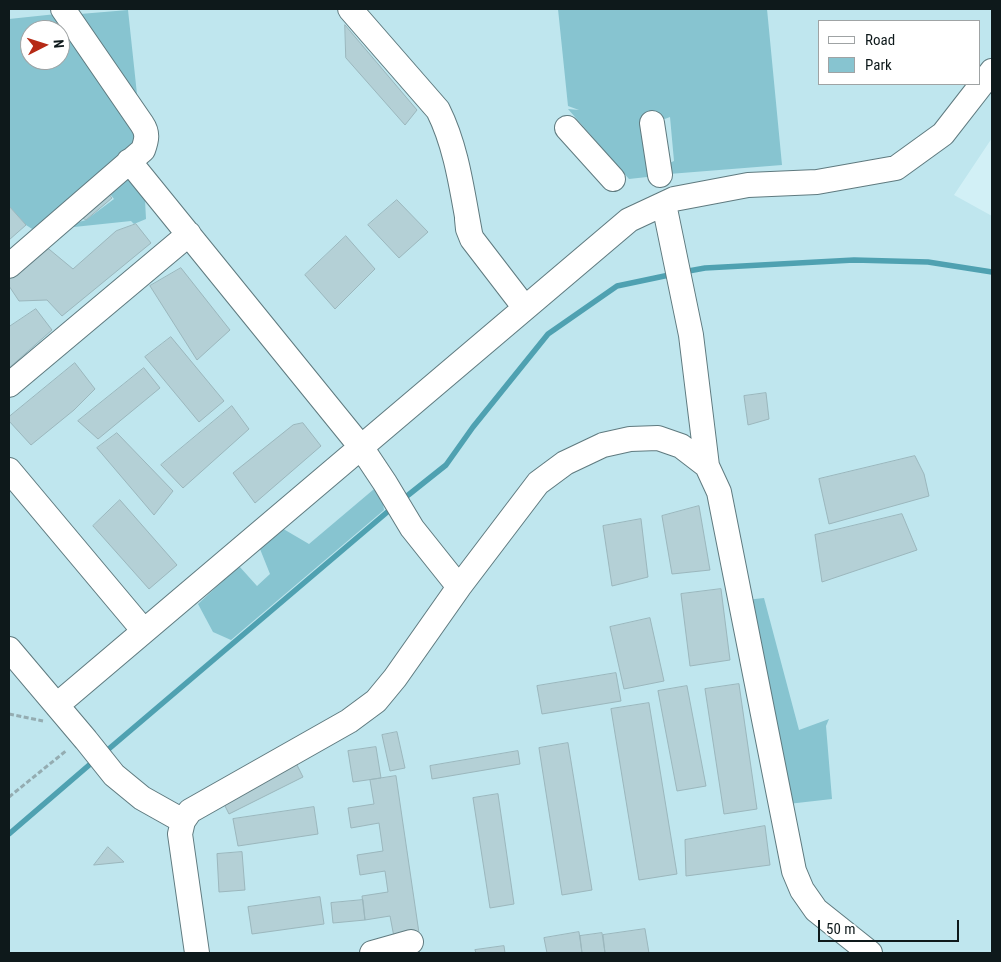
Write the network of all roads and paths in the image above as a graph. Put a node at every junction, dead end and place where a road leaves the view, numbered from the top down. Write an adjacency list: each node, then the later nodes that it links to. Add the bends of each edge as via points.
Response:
1 (63, 9): 6 (street, via 146,131 143,150)
2 (350, 9): 12 (street, via 438,110 455,156 472,239)
3 (992, 71): 9 (street, via 943,134 896,168 817,182 748,185 674,199)
4 (652, 123): 7 (street)
5 (567, 128): 8 (street)
6 (129, 161): 10 (street); 11 (street)
7 (660, 175)
8 (613, 179)
9 (664, 204): 12 (street, via 629,220); 15 (street, via 691,334)
10 (189, 234): 13 (street); 14 (street)
11 (9, 266)
12 (525, 308): 14 (street)
13 (9, 384)
14 (361, 447): 17 (street, via 412,528); 18 (street)
15 (707, 466): 17 (street, via 681,446 658,438 603,445 565,463 538,483); 27 (street, via 719,492 794,871 816,910)
16 (9, 470): 18 (street)
17 (459, 587): 23 (street, via 376,700 349,721 190,811)
18 (144, 631): 20 (street)
19 (9, 649): 20 (street)
20 (57, 705): 21 (street)
21 (85, 738): 22 (path); 23 (street, via 114,775 142,798)
22 (9, 797)
23 (182, 821): 25 (street, via 180,834)
24 (411, 942): 26 (street)
25 (197, 953)
26 (372, 953)
27 (870, 953)

